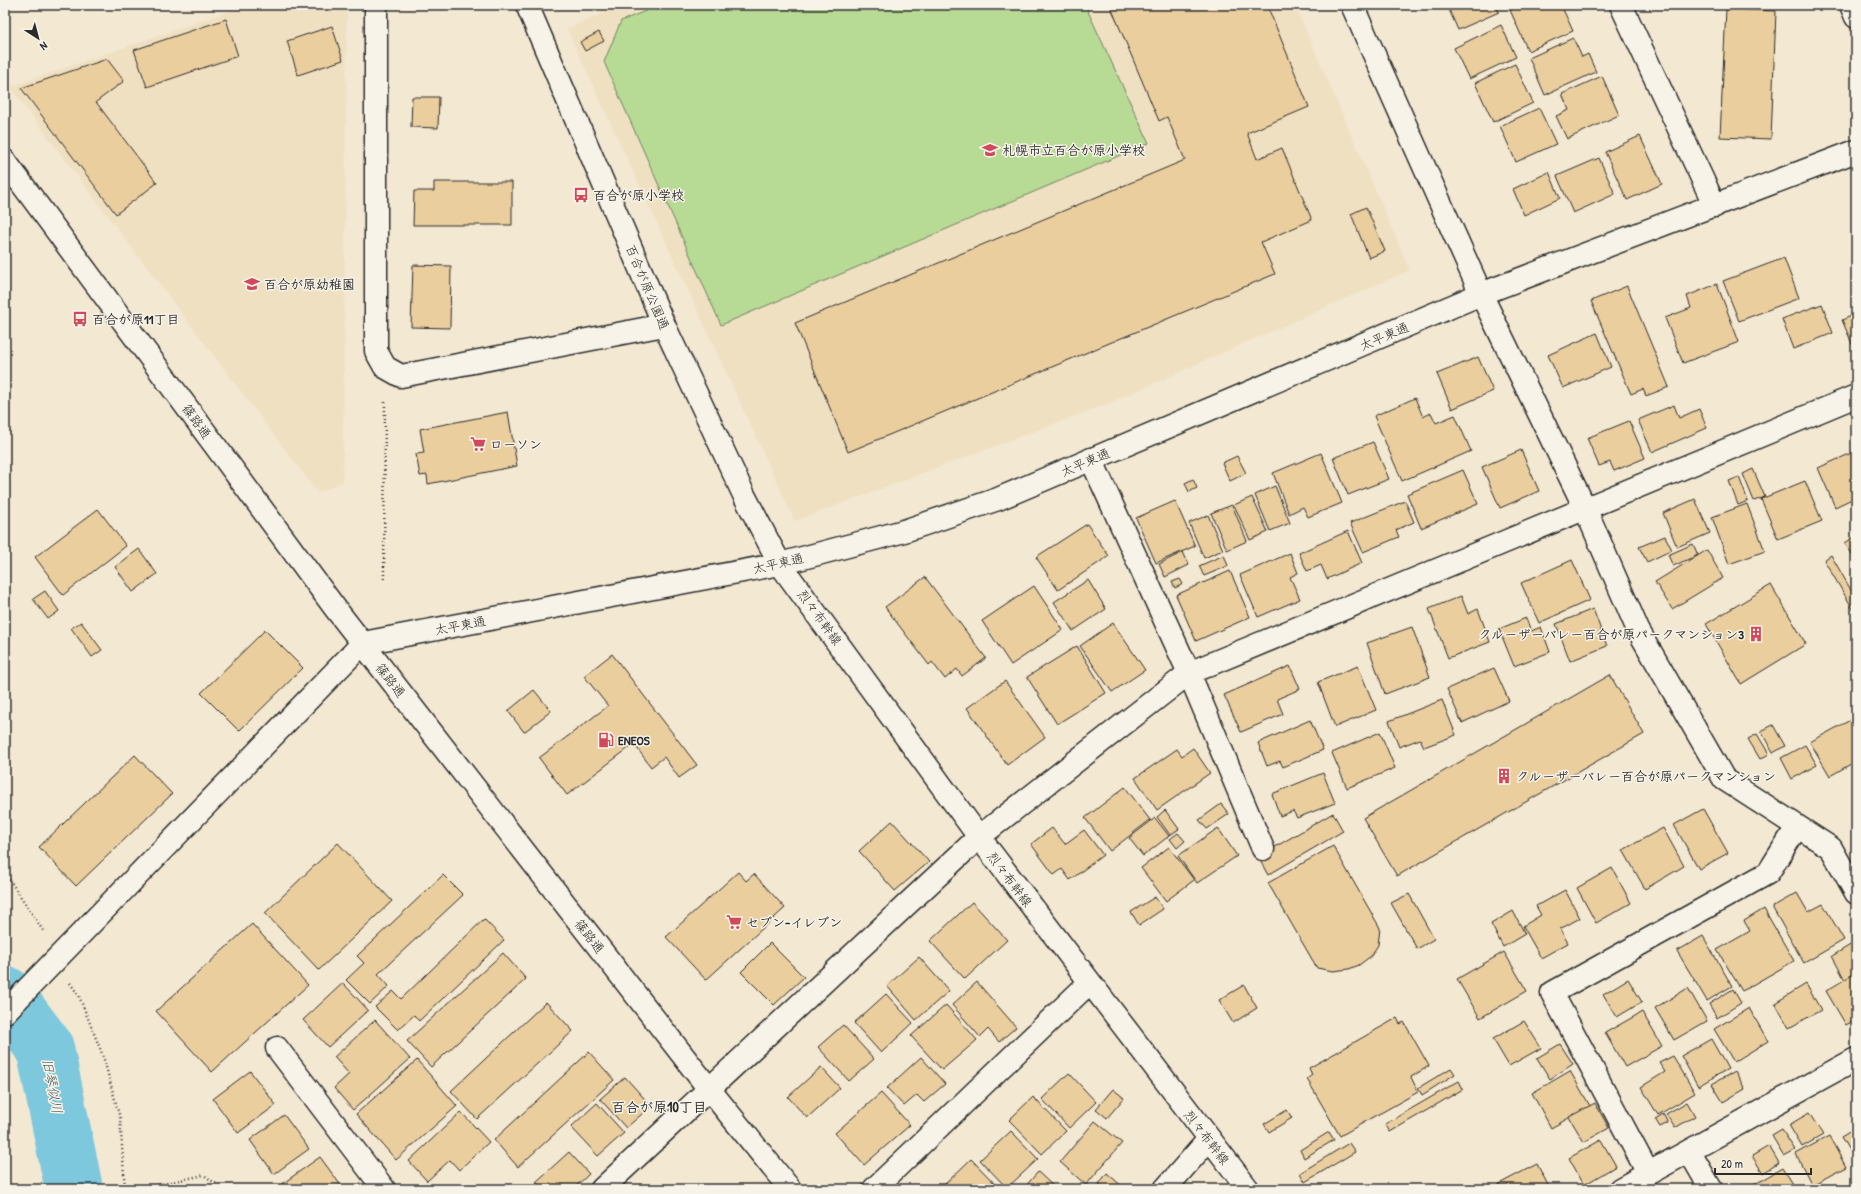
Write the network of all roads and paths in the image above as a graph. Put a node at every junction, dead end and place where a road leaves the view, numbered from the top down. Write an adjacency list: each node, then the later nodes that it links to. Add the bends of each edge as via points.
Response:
1 (376, 5): 12 (street, via 376,351)
2 (527, 5): 11 (street, 百合が原公園通)
3 (1352, 5): 10 (street)
4 (1621, 5): 9 (street)
5 (1851, 5): 6 (street)
6 (1856, 17)
7 (1856, 151): 9 (street, 太平東通)
8 (5, 161): 18 (street, 篠路通)
9 (1715, 206): 10 (street, 太平東通)
10 (1482, 294): 14 (street, 太平東通); 15 (street)
11 (664, 325): 12 (street, via 401,376); 16 (street, 百合が原公園通, via 744,496)
12 (385, 367): 17 (path)
13 (1856, 396): 15 (street)
14 (1091, 459): 16 (street, 太平東通, via 984,504 904,531); 19 (street)
15 (1585, 508): 19 (street); 20 (street, via 1638,630 1724,779)
16 (780, 564): 18 (street, 太平東通); 21 (street, 烈々布幹線)
17 (384, 579)
18 (363, 643): 28 (street); 31 (street, 篠路通)
19 (1189, 673): 21 (street); 22 (street)
20 (1797, 827): 24 (street, via 1831,848); 34 (street, via 1768,873 1552,993)
21 (978, 837): 27 (street, 烈々布幹線); 31 (street)
22 (1263, 849)
23 (5, 873): 25 (path)
24 (1856, 893)
25 (45, 934)
26 (68, 978): 35 (path, via 79,996 103,1056 118,1110)
27 (1089, 983): 32 (street, 烈々布幹線); 41 (street)
28 (5, 1012)
29 (277, 1048): 38 (street)
30 (1856, 1059): 33 (street)
31 (709, 1089): 39 (street); 40 (street, 篠路通)
32 (1209, 1140): 42 (street); 43 (street, 烈々布幹線)
33 (1689, 1151): 34 (street); 45 (street)
34 (1648, 1173): 44 (street)
35 (126, 1189)
36 (140, 1189): 37 (path, via 204,1175)
37 (223, 1189)
38 (384, 1189)
39 (602, 1189)
40 (790, 1189)
41 (874, 1189)
42 (1165, 1189)
43 (1248, 1189)
44 (1620, 1189)
45 (1711, 1189)

